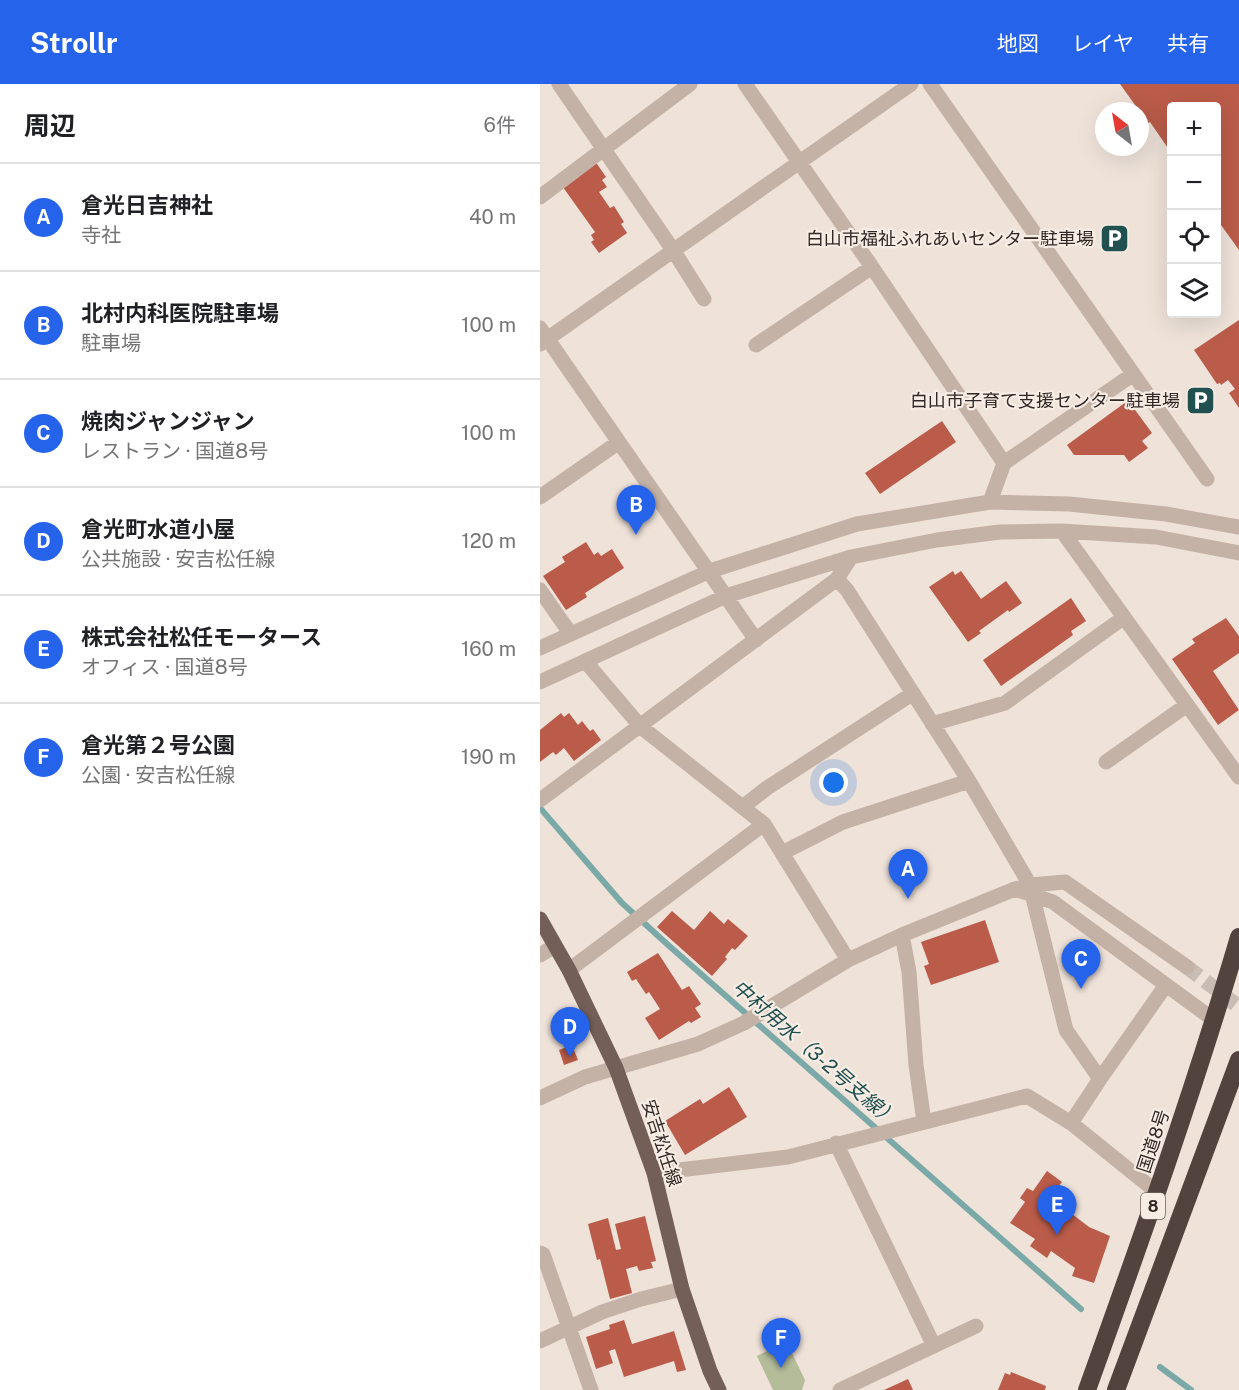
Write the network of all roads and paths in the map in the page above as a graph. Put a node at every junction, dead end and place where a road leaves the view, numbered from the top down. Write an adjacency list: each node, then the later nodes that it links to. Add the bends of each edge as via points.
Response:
1 (558, 84): 6 (street)
2 (690, 84): 6 (street)
3 (745, 84): 7 (street)
4 (911, 84): 7 (street)
5 (930, 84): 14 (street)
6 (604, 150): 8 (street); 9 (street)
7 (799, 164): 9 (street); 10 (street)
8 (540, 197)
9 (673, 250): 11 (street); 12 (street)
10 (872, 267): 13 (street); 16 (street)
11 (704, 299)
12 (542, 337): 15 (street)
13 (756, 345)
14 (1132, 375): 16 (street); 17 (street)
15 (619, 442): 18 (street); 24 (street)
16 (1005, 463): 19 (street)
17 (1207, 479)
18 (540, 497)
19 (990, 502): 20 (street, via 1069,504 1166,514); 24 (street, via 856,524)
20 (1239, 527)
21 (1062, 531): 22 (street, via 1156,537); 23 (street, via 1000,532); 28 (street)
22 (1239, 553)
23 (851, 557): 25 (street); 27 (street)
24 (710, 571): 27 (street); 29 (street)
25 (837, 579): 30 (street); 34 (street)
26 (540, 591): 29 (street)
27 (726, 596): 30 (street); 32 (street)
28 (1123, 618): 35 (street); 36 (street, via 1005,704)
29 (570, 633): 31 (street)
30 (756, 640): 37 (street)
31 (540, 648)
32 (585, 661): 33 (street); 37 (street)
33 (540, 682)
34 (912, 694): 36 (street); 42 (street)
35 (1187, 705): 38 (street); 39 (street)
36 (932, 724): 40 (street)
37 (641, 727): 41 (street); 42 (street)
38 (1106, 762)
39 (1239, 777)
40 (969, 781): 44 (street, via 843,822); 45 (street)
41 (543, 798)
42 (744, 806): 43 (street)
43 (764, 824): 44 (street); 53 (street)
44 (782, 853): 51 (street)
45 (1026, 889): 47 (street); 52 (street, via 1065,882); 54 (street, via 1053,902); 58 (street, via 1066,1030)
46 (540, 919): 49 (main road, 安吉松任線)
47 (902, 935): 51 (street); 60 (street)
48 (1239, 937): 55 (highway, 国道8号 / 8)
49 (555, 946): 50 (street); 53 (main road, 安吉松任線)
50 (540, 955)
51 (848, 960): 57 (street, via 744,1023 698,1044)
52 (1187, 967)
53 (569, 970): 57 (main road, 安吉松任線)
54 (1166, 985): 55 (street); 58 (street)
55 (1214, 1020): 64 (highway, 国道8号 / 8)
56 (1239, 1060): 75 (highway, 8)
57 (616, 1068): 59 (street, via 585,1077); 63 (main road, 安吉松任線)
58 (1100, 1079): 61 (street)
59 (540, 1098)
60 (924, 1122): 61 (street, via 1027,1095); 62 (street)
61 (1071, 1123): 64 (street)
62 (836, 1143): 63 (street, via 788,1157); 70 (street)
63 (654, 1173): 66 (main road, 安吉松任線)
64 (1158, 1193): 74 (highway, 国道8号 / 8)
65 (540, 1253): 68 (street)
66 (682, 1288): 68 (street, via 612,1309); 72 (main road, 安吉松任線)
67 (976, 1326): 70 (street)
68 (569, 1328): 69 (street); 71 (street)
69 (540, 1341)
70 (934, 1346): 73 (street)
71 (591, 1390)
72 (719, 1390)
73 (840, 1390)
74 (1087, 1390)
75 (1116, 1390)

